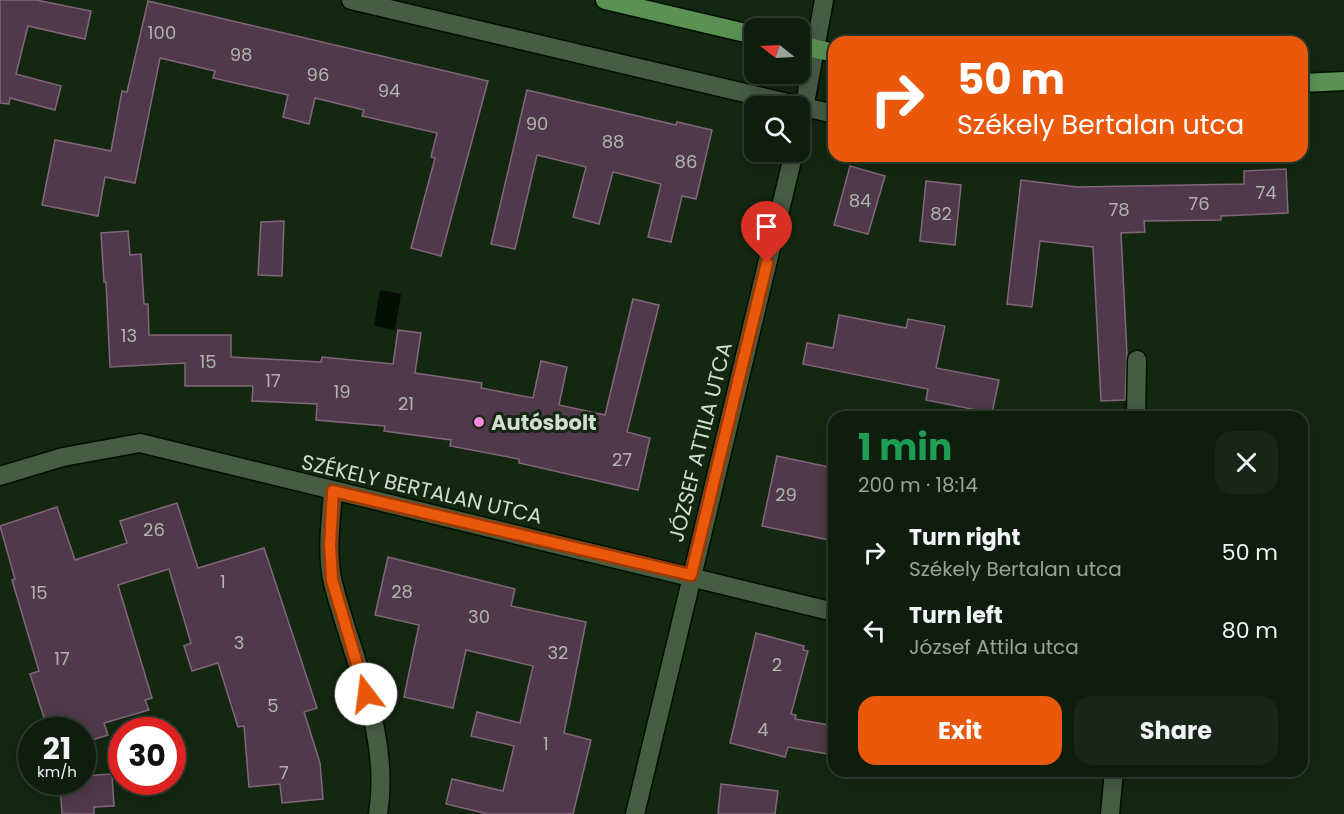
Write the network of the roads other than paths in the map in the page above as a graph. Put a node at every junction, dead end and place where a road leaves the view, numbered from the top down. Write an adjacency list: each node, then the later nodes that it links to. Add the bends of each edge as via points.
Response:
1 (351, 0): 10 (street)
2 (605, 0): 4 (main road)
3 (824, 0): 5 (street)
4 (744, 33)
5 (810, 41)
6 (810, 47): 7 (main road)
7 (828, 52)
8 (1344, 81): 9 (main road)
9 (1308, 83)
10 (755, 96)
11 (810, 109): 12 (street)
12 (828, 113)
13 (793, 162): 18 (street, JÓZSEF ATTILA UTCA)
14 (1137, 360): 15 (street)
15 (1136, 411)
16 (0, 476): 17 (street, SZÉKELY BERTALAN UTCA, via 63,456 140,443)
17 (333, 491): 18 (street, SZÉKELY BERTALAN UTCA); 21 (street, via 332,580 376,731 381,794)
18 (691, 575): 19 (street, SZÉKELY BERTALAN UTCA); 22 (street, JÓZSEF ATTILA UTCA)
19 (828, 610)
20 (1113, 777): 23 (street)
21 (378, 814)
22 (635, 814)
23 (1110, 814)

